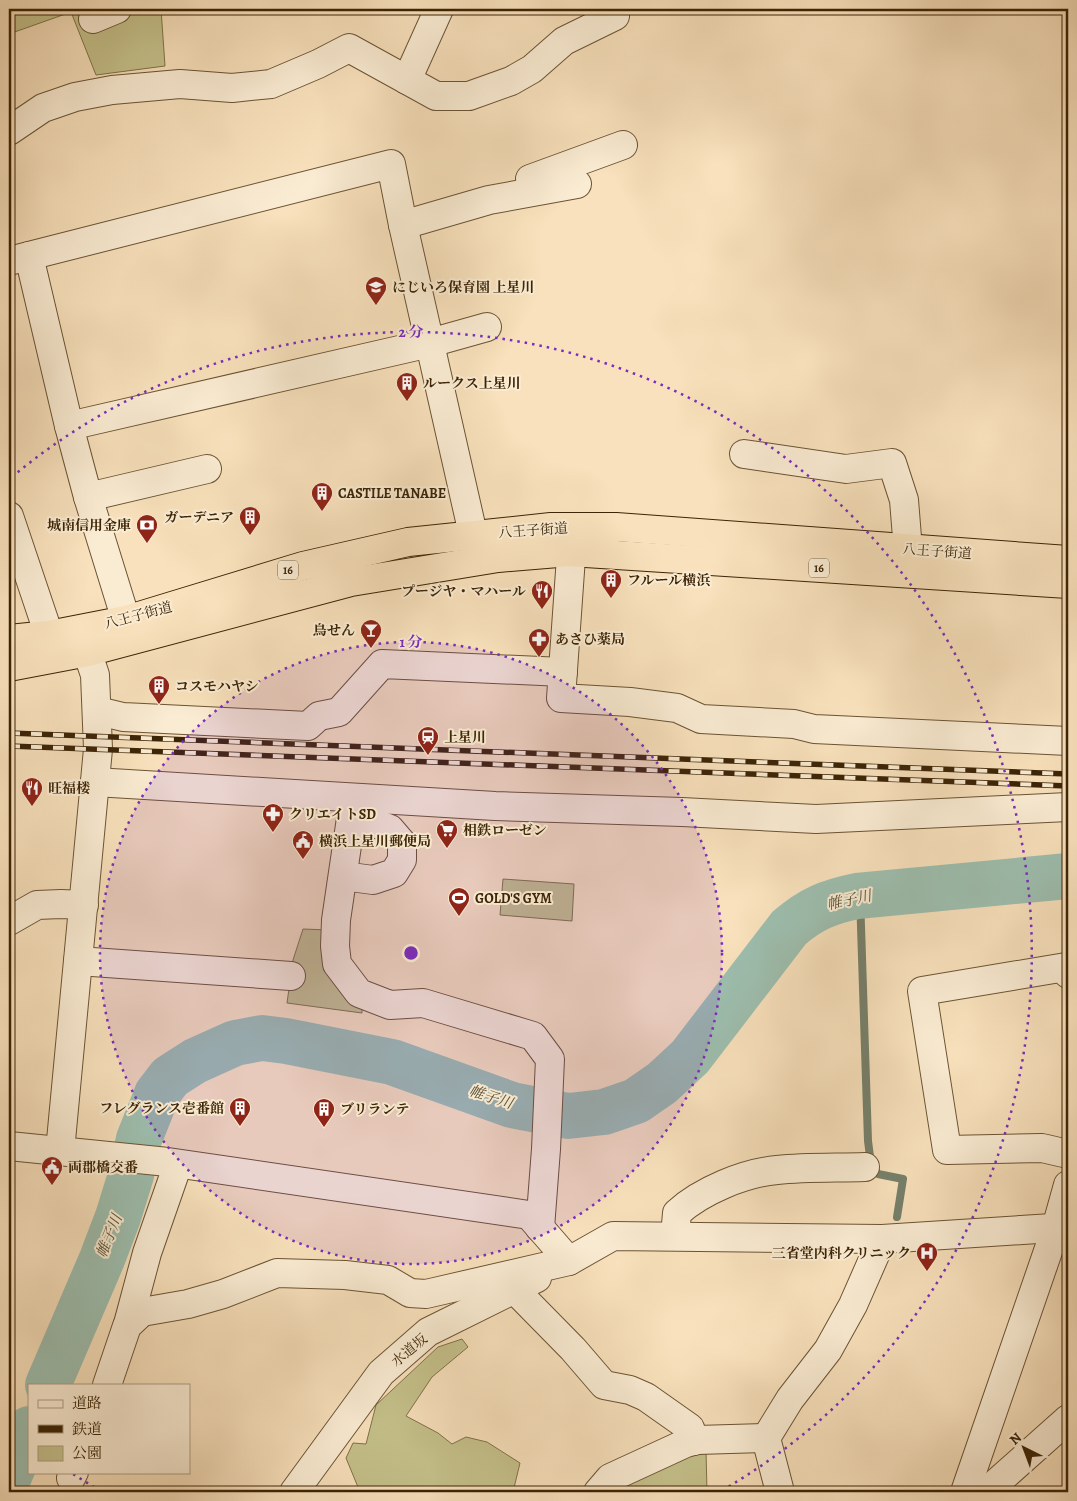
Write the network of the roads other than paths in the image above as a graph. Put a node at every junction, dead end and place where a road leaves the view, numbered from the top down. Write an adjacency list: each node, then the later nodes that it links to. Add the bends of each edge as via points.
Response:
1 (439, 9): 3 (street)
2 (615, 16): 3 (street, via 564,41 526,73 469,96 436,96)
3 (407, 80): 4 (street, via 349,48 271,84 232,88 180,84 112,90 75,97 43,108)
4 (9, 130)
5 (623, 145): 7 (street, via 506,188)
6 (577, 184): 7 (street)
7 (489, 200): 8 (street)
8 (403, 225): 9 (street, via 391,164); 11 (street)
9 (19, 258): 12 (street)
10 (487, 327): 11 (street)
11 (430, 343): 12 (street); 17 (street)
12 (69, 426): 15 (street)
13 (744, 454): 19 (street, via 846,469 892,462 904,500)
14 (207, 469): 15 (street)
15 (88, 498): 22 (street)
16 (9, 516): 23 (street)
17 (473, 534): 18 (highway, 八王子街道 / 16, via 551,527); 22 (highway, 八王子街道 / 16, via 408,542 303,566)
18 (572, 540): 19 (highway, 八王子街道 / 16, via 616,527); 21 (highway, 八王子街道 / 16); 25 (highway, 八王子街道 / 16, via 498,558 350,582); 27 (street)
19 (908, 550): 20 (highway, 八王子街道 / 16)
20 (1068, 560)
21 (1068, 584)
22 (126, 620): 25 (highway, 八王子街道 / 16)
23 (49, 635): 24 (highway, 八王子街道 / 16); 25 (highway, 八王子街道 / 16)
24 (9, 639)
25 (84, 640): 26 (highway, 八王子街道 / 16); 28 (street, via 95,674)
26 (9, 667)
27 (562, 685): 28 (street, via 382,664 340,712 319,716 308,726 123,717); 29 (street, via 630,702 677,708 701,719 794,724 814,729)
28 (98, 711): 30 (street)
29 (1068, 741)
30 (95, 782): 32 (street); 34 (street)
31 (1068, 807): 32 (street, via 816,820 495,806)
32 (353, 808): 33 (street); 33 (street, via 390,829 402,844 402,860 394,873 373,880)
33 (343, 876): 46 (street, via 335,946 338,964 359,993 390,1005 423,1003 533,1036 550,1059)
34 (84, 905): 35 (street, via 37,906); 36 (street)
35 (9, 921)
36 (78, 961): 38 (street); 40 (street)
37 (1067, 971): 41 (street, via 922,991 947,1150 1042,1148)
38 (291, 976)
39 (9, 1146): 40 (street)
40 (60, 1151): 42 (street)
41 (1068, 1154)
42 (173, 1163): 46 (street, via 529,1216); 51 (street)
43 (865, 1166): 47 (street, via 776,1170 730,1181 676,1213)
44 (1068, 1185): 45 (street)
45 (1062, 1227): 48 (street, 水道坂); 59 (street)
46 (540, 1228): 49 (street)
47 (675, 1236): 48 (street, 水道坂); 49 (street, 水道坂, via 613,1236)
48 (882, 1239): 54 (street, via 853,1305 828,1350 790,1399)
49 (569, 1261): 50 (street, 水道坂); 51 (street, via 426,1294 410,1293 388,1280 277,1273 223,1294 142,1312)
50 (515, 1290): 55 (street, via 604,1385 646,1396 690,1428); 56 (street, 水道坂, via 428,1332 381,1373)
51 (128, 1324): 52 (street)
52 (107, 1384)
53 (1068, 1419): 60 (street)
54 (766, 1438): 55 (street); 58 (street)
55 (694, 1441): 57 (street, via 610,1478)
56 (294, 1492)
57 (598, 1492)
58 (780, 1492)
59 (965, 1492)
60 (986, 1492)

